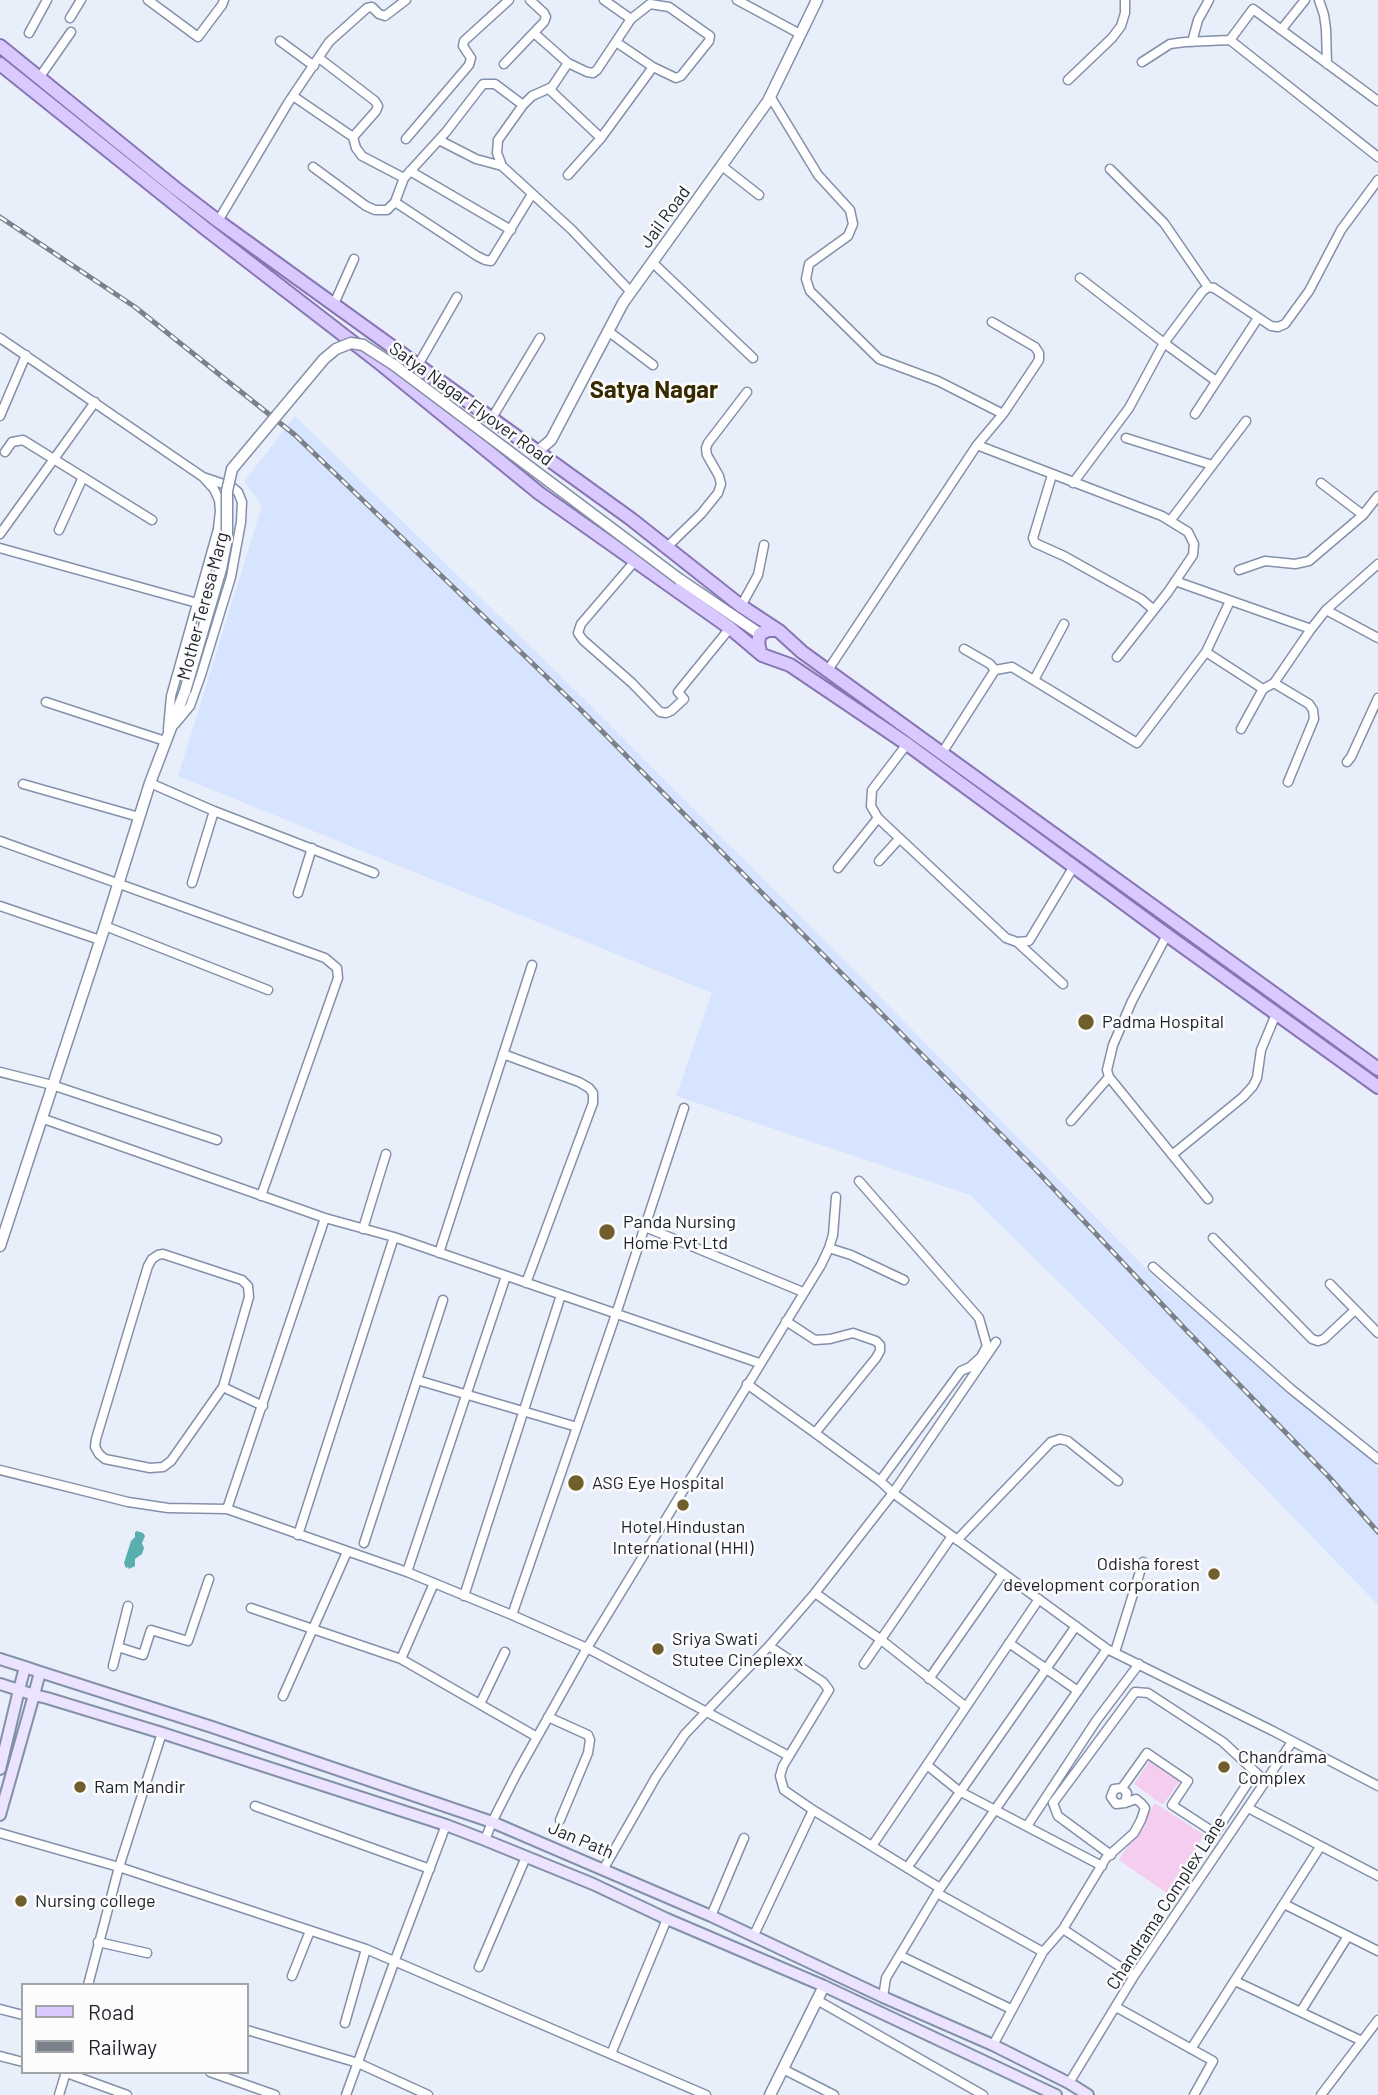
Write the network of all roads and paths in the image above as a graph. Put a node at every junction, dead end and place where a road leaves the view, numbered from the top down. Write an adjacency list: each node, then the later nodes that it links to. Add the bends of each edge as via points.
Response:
1 (47, 0): 20 (street)
2 (81, 0): 16 (street)
3 (148, 0): 4 (street, via 198,37)
4 (224, 0)
5 (406, 0): 28 (street, via 385,16 367,8 329,42)
6 (509, 0): 44 (street, via 464,41 470,65)
7 (530, 0): 21 (street, via 546,18)
8 (604, 0): 17 (street)
9 (817, 0): 22 (street, Jail Road)
10 (1125, 0): 36 (street, via 1121,26)
11 (1209, 0): 26 (street)
12 (1305, 0): 18 (street)
13 (1319, 0): 33 (street)
14 (742, 1): 22 (street)
15 (672, 4): 17 (street, via 650,4); 34 (street, via 707,33 709,41 681,76 672,77)
16 (70, 18)
17 (631, 19): 25 (street)
18 (1281, 30): 23 (street, via 1253,9); 33 (street)
19 (71, 32): 35 (street)
20 (29, 33)
21 (534, 33): 30 (street); 32 (street)
22 (800, 34): 39 (street, Jail Road)
23 (1230, 40): 26 (street); 46 (street)
24 (280, 41): 28 (street)
25 (616, 42): 30 (street, via 593,73); 34 (street)
26 (1192, 42): 29 (street, via 1170,44)
27 (0, 46): 35 (main road)
28 (316, 62): 38 (street); 42 (street, via 377,106)
29 (1142, 62)
30 (568, 63): 37 (street)
31 (0, 64): 63 (main road)
32 (505, 64)
33 (1327, 64): 40 (street)
34 (653, 67): 43 (street)
35 (39, 78): 57 (main road)
36 (1068, 80)
37 (548, 89): 41 (street); 43 (street)
38 (293, 96): 42 (street); 57 (street)
39 (771, 96): 48 (street, Jail Road); 83 (street, via 818,175 850,210 853,224 848,236 809,264 806,279 810,291 879,359 938,381)
40 (1378, 101)
41 (523, 105): 45 (street, via 495,84 484,85); 47 (street, via 498,140)
42 (353, 137): 51 (street, via 362,156)
43 (601, 138): 52 (street)
44 (406, 139)
45 (439, 140): 47 (street); 51 (street)
46 (1378, 157)
47 (502, 166): 54 (street)
48 (722, 166): 55 (street); 60 (street, Jail Road)
49 (313, 167): 56 (street, via 374,210 387,210)
50 (1110, 169): 64 (street, via 1164,223)
51 (407, 175): 56 (street); 58 (street)
52 (568, 175)
53 (1378, 180): 68 (street, via 1341,230 1309,291 1285,324 1271,326)
54 (532, 194): 58 (street); 65 (street)
55 (759, 195)
56 (395, 202): 58 (street, via 485,260 491,261)
57 (218, 221): 61 (main road)
58 (511, 230)
59 (355, 259): 67 (street)
60 (652, 262): 65 (street, Jail Road); 75 (street)
61 (281, 267): 63 (main road); 67 (main road)
62 (1080, 278): 73 (street)
63 (273, 279): 82 (main road)
64 (1208, 287): 68 (street); 73 (street)
65 (631, 292): 70 (street, Jail Road)
66 (457, 296): 76 (street)
67 (334, 304): 76 (main road)
68 (1258, 318): 78 (street)
69 (992, 323): 83 (street, via 1035,347 1039,354)
70 (608, 331): 77 (street); 90 (street, Jail Road, via 551,440)
71 (0, 338): 74 (street)
72 (540, 338): 86 (street)
73 (1164, 343): 78 (street); 97 (street, via 1129,408)
74 (26, 355): 81 (street); 85 (street)
75 (753, 358)
76 (418, 365): 79 (main road)
77 (653, 365)
78 (1216, 381): 84 (street)
79 (447, 386): 82 (main road); 86 (main road)
80 (747, 392): 107 (street, via 706,449 719,476 718,493)
81 (95, 402): 92 (street); 96 (street)
82 (433, 407): 108 (main road, via 519,477)
83 (1003, 414): 89 (street)
84 (1195, 414)
85 (0, 416)
86 (492, 418): 90 (main road)
87 (1246, 421): 93 (street)
88 (1126, 438): 93 (street)
89 (977, 445): 94 (street); 127 (street)
90 (538, 451): 107 (main road)
91 (5, 452): 92 (street, via 12,442 23,440)
92 (54, 460): 95 (street); 104 (street)
93 (1212, 465): 102 (street)
94 (1052, 475): 97 (street); 115 (street, via 1035,543 1141,598)
95 (83, 477): 101 (street); 103 (street)
96 (203, 477): 113 (street, Mother Teresa Marg, via 214,489 220,511); 136 (street, Mother Teresa Marg, via 238,492 242,522 231,577 201,675 190,706)
97 (1073, 483): 102 (street)
98 (1321, 483): 100 (street)
99 (1378, 496): 100 (street)
100 (1363, 515): 110 (street, via 1309,561 1265,561)
101 (152, 520)
102 (1170, 521): 111 (street, via 1188,532 1195,549)
103 (58, 530)
104 (0, 534)
105 (764, 545): 114 (street, via 758,575)
106 (0, 548): 113 (street)
107 (666, 548): 114 (main road)
108 (635, 561): 118 (main road); 118 (street, via 581,624 579,633 660,712 671,711 684,699 678,692)
109 (1378, 564): 116 (street)
110 (1239, 570)
111 (1175, 581): 112 (street); 115 (street)
112 (1230, 601): 119 (street); 124 (street)
113 (197, 603): 136 (street, Mother Teresa Marg, via 171,696)
114 (741, 606): 120 (main road)
115 (1154, 610): 126 (street)
116 (1326, 610): 119 (street); 122 (street)
117 (1064, 624): 129 (street)
118 (730, 628): 125 (main road)
119 (1311, 629): 130 (street)
120 (780, 633): 121 (main road, via 768,630); 125 (main road, via 785,645 782,652); 127 (main road)
121 (760, 634): 125 (main road); 132 (street, Satya Nagar Flyover Road, bridge, via 679,579 394,365 363,345 351,343 324,359 232,469 221,569)
122 (1378, 638)
123 (964, 649): 128 (street)
124 (1206, 652): 129 (street, via 1137,743); 131 (street)
125 (763, 654): 137 (main road, via 790,665)
126 (1117, 657)
127 (828, 670): 138 (main road)
128 (995, 670): 129 (street, via 1012,667); 138 (street)
129 (1034, 680)
130 (1274, 683): 131 (street); 140 (street, via 1313,710 1314,719)
131 (1263, 688): 135 (street)
132 (185, 691): 136 (street, Mother Teresa Marg)
133 (1378, 698): 139 (street)
134 (46, 702): 136 (street)
135 (1241, 729)
136 (167, 736): 142 (street, Mother Teresa Marg)
137 (907, 744): 145 (street, via 872,790 871,806); 150 (main road)
138 (942, 753): 166 (main road)
139 (1347, 762)
140 (1288, 782)
141 (23, 783): 144 (street)
142 (150, 783): 143 (street); 144 (street, Mother Teresa Marg)
143 (214, 811): 148 (street); 153 (street)
144 (139, 817): 154 (street, Mother Teresa Marg)
145 (878, 818): 146 (street); 151 (street)
146 (900, 839): 149 (street); 160 (street, via 996,930)
147 (0, 841): 154 (street)
148 (312, 848): 152 (street); 155 (street)
149 (879, 861)
150 (1074, 866): 158 (main road); 160 (street, via 1029,940)
151 (838, 868)
152 (374, 873)
153 (192, 883)
154 (118, 885): 157 (street, Mother Teresa Marg); 178 (street, via 326,958 337,968 338,978)
155 (298, 893)
156 (0, 906): 159 (street)
157 (105, 926): 159 (street, Mother Teresa Marg); 163 (street)
158 (1167, 935): 164 (main road); 168 (street, via 1113,1045)
159 (100, 940): 169 (street, Mother Teresa Marg)
160 (1017, 942): 162 (street)
161 (532, 965): 165 (street)
162 (1063, 984)
163 (268, 990)
164 (1276, 1014): 170 (main road); 176 (street, via 1252,1086)
165 (503, 1054): 188 (street); 192 (street, via 579,1082 593,1093)
166 (1378, 1069)
167 (0, 1072): 169 (street)
168 (1109, 1077): 173 (street); 176 (street)
169 (52, 1085): 172 (street, Mother Teresa Marg); 174 (street)
170 (1378, 1087)
171 (684, 1108): 182 (street)
172 (41, 1118): 178 (street); 186 (street, Mother Teresa Marg)
173 (1071, 1121)
174 (217, 1140)
175 (386, 1154): 183 (street)
176 (1172, 1154): 180 (street)
177 (859, 1181): 213 (street, via 979,1318 987,1346 981,1357 961,1371)
178 (261, 1196): 181 (street)
179 (836, 1197): 187 (street)
180 (1208, 1199)
181 (325, 1218): 183 (street); 207 (street)
182 (645, 1227): 194 (street); 198 (street)
183 (363, 1229): 184 (street)
184 (394, 1237): 188 (street); 217 (street)
185 (1213, 1238): 197 (street, via 1312,1339 1324,1339)
186 (0, 1246)
187 (829, 1248): 191 (street); 194 (street)
188 (439, 1253): 190 (street)
189 (1153, 1267): 211 (street)
190 (506, 1276): 192 (street); 206 (street)
191 (904, 1280)
192 (526, 1283): 195 (street)
193 (1330, 1284): 197 (street)
194 (803, 1292): 199 (street)
195 (561, 1295): 198 (street); 208 (street)
196 (443, 1300): 203 (street)
197 (1355, 1310): 200 (street)
198 (616, 1314): 202 (street); 209 (street)
199 (786, 1321): 202 (street); 210 (street, via 816,1340 853,1333 880,1345 876,1359)
200 (1378, 1333)
201 (996, 1342): 215 (street)
202 (759, 1363): 204 (street)
203 (417, 1380): 206 (street); 219 (street)
204 (747, 1384): 210 (street); 238 (street)
205 (223, 1387): 205 (street, via 248,1286 242,1280 158,1255 148,1266 95,1447 105,1459 163,1467); 207 (street)
206 (466, 1395): 208 (street); 222 (street)
207 (263, 1406): 216 (street)
208 (523, 1413): 209 (street); 227 (street)
209 (577, 1427): 231 (street)
210 (816, 1433): 213 (street)
211 (1378, 1459)
212 (0, 1470): 216 (street, via 128,1502)
213 (880, 1481): 215 (street)
214 (1118, 1481): 218 (street, via 1068,1441 1051,1442)
215 (893, 1493): 218 (street); 226 (street)
216 (227, 1509): 217 (street)
217 (298, 1535): 220 (street)
218 (954, 1538): 223 (street); 234 (street)
219 (364, 1543)
220 (347, 1552): 222 (street); 233 (street)
221 (1143, 1562): 239 (street)
222 (407, 1572): 225 (street)
223 (1003, 1573): 228 (street); 249 (street)
224 (209, 1578): 237 (street, via 188,1641 151,1630 143,1655)
225 (434, 1583): 227 (street); 242 (street)
226 (814, 1594): 234 (street); 236 (street)
227 (464, 1596): 231 (street)
228 (1039, 1599): 232 (street); 235 (street)
229 (128, 1606): 237 (street)
230 (251, 1608): 233 (street)
231 (512, 1615): 238 (street)
232 (1076, 1626): 239 (street); 247 (street)
233 (314, 1629): 242 (street); 254 (street)
234 (880, 1639): 243 (street); 249 (street)
235 (1009, 1643): 247 (street); 256 (street)
236 (769, 1646): 257 (street); 262 (street, via 828,1690)
237 (118, 1647): 245 (street)
238 (587, 1648): 257 (street); 258 (street)
239 (1111, 1650): 244 (street); 252 (street)
240 (505, 1652): 255 (street)
241 (0, 1659): 246 (main road)
242 (401, 1659): 255 (street)
243 (864, 1664)
244 (1139, 1664): 261 (street); 279 (street)
245 (113, 1666)
246 (25, 1667): 248 (main road, Jan Path); 251 (main road)
247 (1047, 1669): 252 (street); 269 (street)
248 (40, 1672): 253 (main road); 277 (main road, Jan Path)
249 (929, 1678): 256 (street)
250 (0, 1684): 251 (main road)
251 (19, 1690): 253 (main road, Jan Path); 264 (main road)
252 (1078, 1691): 273 (street)
253 (34, 1695): 259 (main road, Jan Path); 275 (main road)
254 (283, 1696)
255 (480, 1703): 260 (street)
256 (966, 1707): 263 (street)
257 (708, 1711): 262 (street); 289 (street, via 685,1734 656,1777)
258 (548, 1717): 260 (street); 276 (street, via 590,1740)
259 (162, 1733): 278 (main road, Jan Path); 288 (street)
260 (537, 1737): 277 (street)
261 (1292, 1742): 266 (street, Chandrama Complex Lane); 267 (street)
262 (789, 1756): 274 (street, via 780,1776 784,1790)
263 (927, 1765): 269 (street); 283 (street)
264 (0, 1769)
265 (1255, 1772): 266 (street); 268 (street, via 1215,1833 1172,1805 1188,1781 1147,1753); 285 (street, via 1202,1728 1148,1693 1135,1692 1053,1803 1058,1816)
266 (1265, 1780): 272 (street, Chandrama Complex Lane)
267 (1378, 1786)
268 (1122, 1788): 270 (street, via 1127,1793); 270 (street, via 1114,1789 1111,1797 1116,1804)
269 (959, 1791): 273 (street); 290 (street)
270 (1125, 1802): 285 (street, via 1136,1800 1145,1808 1133,1833)
271 (255, 1806): 291 (street)
272 (1248, 1808): 284 (street); 310 (street, Chandrama Complex Lane)
273 (996, 1809): 279 (street); 293 (street)
274 (813, 1810): 283 (street); 299 (street)
275 (0, 1815)
276 (560, 1820)
277 (492, 1822): 282 (street); 289 (main road, Jan Path)
278 (446, 1825): 282 (main road, Jan Path); 291 (street)
279 (1027, 1826): 287 (street)
280 (0, 1833): 288 (street)
281 (744, 1838): 295 (street)
282 (485, 1840): 286 (main road, Jan Path)
283 (872, 1846): 290 (street)
284 (1320, 1847): 292 (street); 294 (street)
285 (1111, 1855): 287 (street)
286 (526, 1857): 296 (main road, Jan Path); 308 (street)
287 (1102, 1866): 297 (street)
288 (120, 1867): 298 (street); 301 (street)
289 (604, 1868): 295 (main road, Jan Path)
290 (907, 1868): 293 (street)
291 (429, 1869): 307 (street)
292 (1378, 1876)
293 (939, 1891): 304 (street); 306 (street)
294 (1284, 1904): 300 (street); 311 (street)
295 (711, 1916): 299 (main road, Jan Path)
296 (667, 1919): 313 (main road, Jan Path); 327 (street)
297 (1063, 1929): 304 (street); 310 (street)
298 (310, 1931): 302 (street); 309 (street)
299 (754, 1935): 314 (main road, Jan Path)
300 (1348, 1936): 303 (street); 319 (street)
301 (98, 1942): 305 (street); 312 (street)
302 (366, 1949): 307 (street); 322 (street)
303 (1378, 1951)
304 (1042, 1952): 318 (street)
305 (147, 1953)
306 (901, 1956): 314 (street, via 886,1978); 318 (street)
307 (395, 1960): 327 (street); 330 (street)
308 (479, 1967)
309 (292, 1976)
310 (1134, 1976): 316 (street, Chandrama Complex Lane)
311 (1235, 1981): 319 (street); 326 (street)
312 (90, 1983)
313 (824, 1986): 315 (street); 345 (main road, Jan Path)
314 (883, 1997): 325 (main road, Jan Path)
315 (817, 2000): 331 (street); 344 (street)
316 (1116, 2007): 326 (street); 335 (street, Chandrama Complex Lane)
317 (0, 2009): 320 (street)
318 (1011, 2009): 325 (street)
319 (1301, 2011): 324 (street)
320 (21, 2014)
321 (1378, 2020): 324 (street)
322 (345, 2024)
323 (248, 2030): 330 (street)
324 (1362, 2041): 348 (street)
325 (993, 2045): 335 (main road, Jan Path)
326 (1191, 2049): 347 (street, via 1213,2061)
327 (611, 2054): 341 (street)
328 (0, 2056): 329 (street)
329 (21, 2061)
330 (358, 2063): 339 (street); 340 (street)
331 (783, 2069): 342 (street); 343 (street)
332 (64, 2074): 336 (street)
333 (70, 2074): 337 (street)
334 (216, 2074): 338 (street)
335 (1069, 2083): 346 (main road, Jan Path)
336 (59, 2095)
337 (127, 2095)
338 (275, 2095)
339 (346, 2095)
340 (428, 2095)
341 (706, 2095)
342 (770, 2095)
343 (834, 2095)
344 (983, 2095)
345 (1056, 2095)
346 (1088, 2095)
347 (1194, 2095)
348 (1322, 2095)

